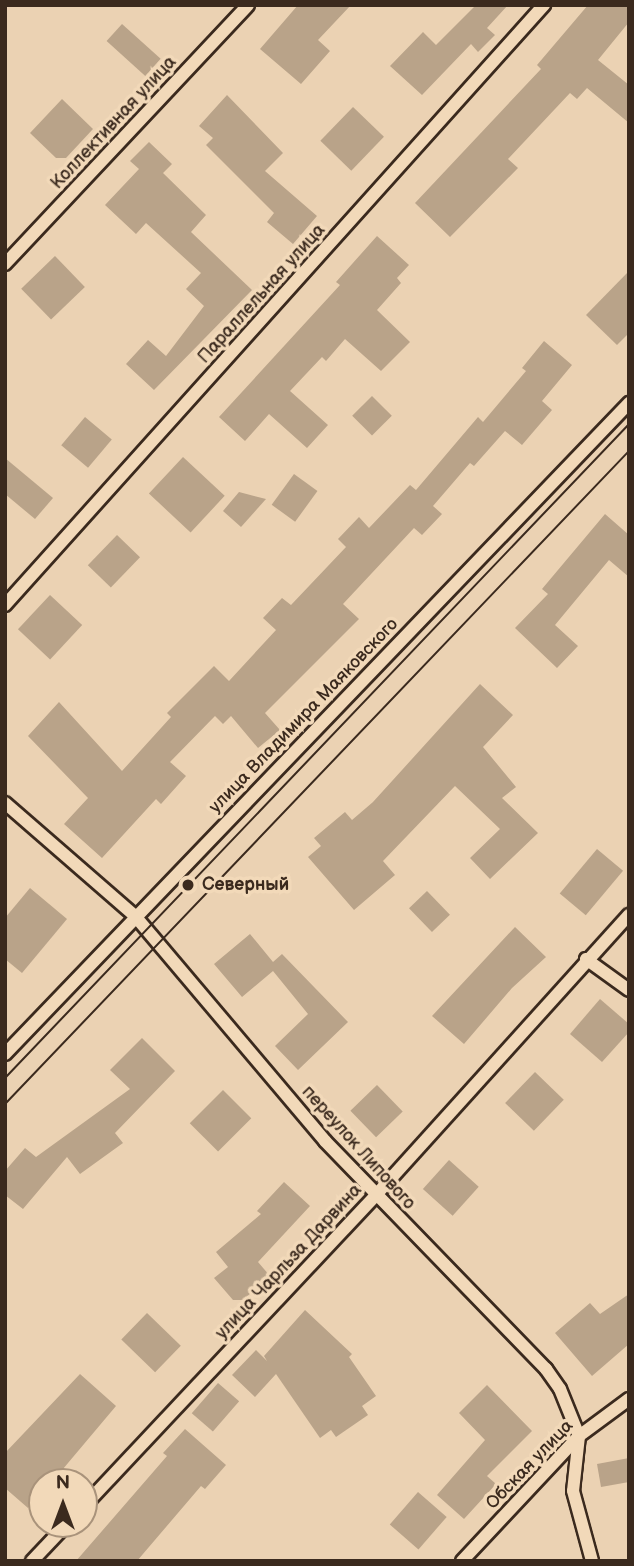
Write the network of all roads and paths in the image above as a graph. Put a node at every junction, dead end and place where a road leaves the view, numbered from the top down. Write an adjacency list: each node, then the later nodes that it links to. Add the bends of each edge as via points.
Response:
1 (248, 5): 3 (lane, Коллективная улица)
2 (544, 5): 5 (lane, Параллельная улица)
3 (5, 264)
4 (629, 403): 8 (lane, улица Владимира Маяковского)
5 (5, 605)
6 (5, 803): 8 (lane, переулок Липового)
7 (629, 915): 9 (lane, улица Чарльза Дарвина)
8 (135, 916): 11 (lane, улица Владимира Маяковского); 12 (lane, переулок Липового)
9 (586, 960): 10 (lane); 12 (lane, улица Чарльза Дарвина)
10 (629, 990)
11 (5, 1054)
12 (375, 1196): 14 (lane, переулок Липового, via 546,1369 560,1389); 15 (lane, улица Чарльза Дарвина)
13 (629, 1399): 14 (lane, Обская улица)
14 (579, 1436): 18 (lane, Обская улица); 19 (lane, переулок Липового, via 573,1491)
15 (98, 1491)
16 (54, 1538): 17 (lane)
17 (32, 1561)
18 (461, 1561)
19 (592, 1561)

